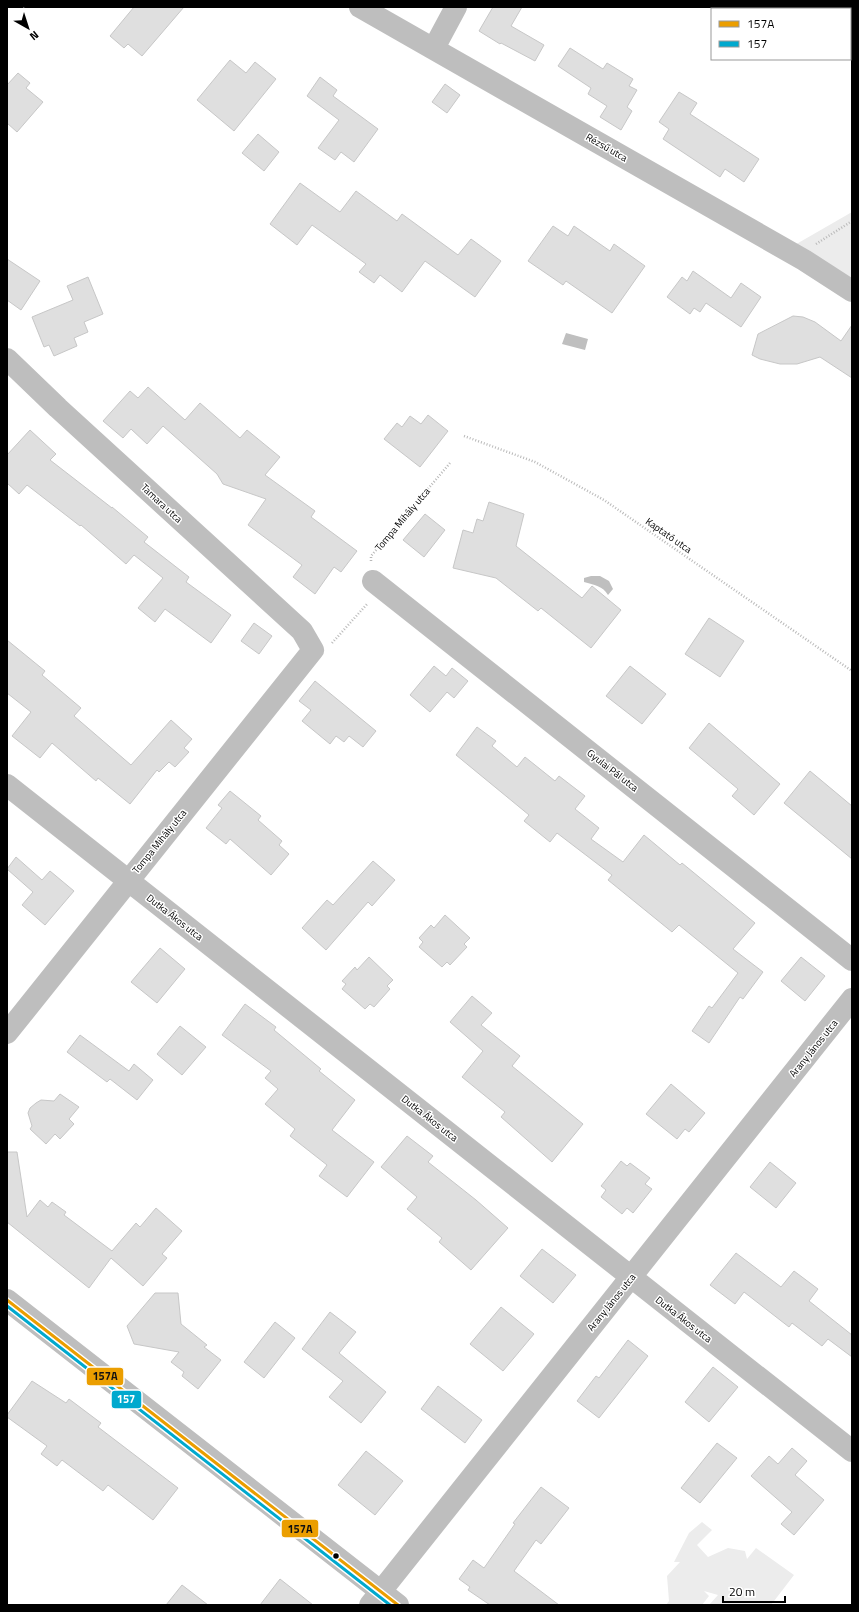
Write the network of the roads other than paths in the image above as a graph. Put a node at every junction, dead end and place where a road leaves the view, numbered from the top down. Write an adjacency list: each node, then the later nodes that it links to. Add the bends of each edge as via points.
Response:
1 (360, 7): 3 (street, Rézsű utca)
2 (456, 7): 3 (street)
3 (434, 48): 4 (street, Rézsű utca, via 804,260)
4 (852, 291)
5 (7, 359): 7 (street, Tamara utca)
6 (371, 591): 10 (street, Gyulai Pál utca)
7 (321, 648): 9 (street, Tompa Mihály utca)
8 (7, 785): 9 (street, Dutka Ákos utca)
9 (128, 880): 12 (street, Tompa Mihály utca); 13 (street, Dutka Ákos utca)
10 (852, 960)
11 (852, 999): 13 (street, Arany János utca)
12 (7, 1033)
13 (631, 1277): 15 (street, Dutka Ákos utca); 16 (street, Arany János utca)
14 (7, 1300): 16 (street)
15 (852, 1451)
16 (375, 1598): 17 (street)
17 (398, 1605)

